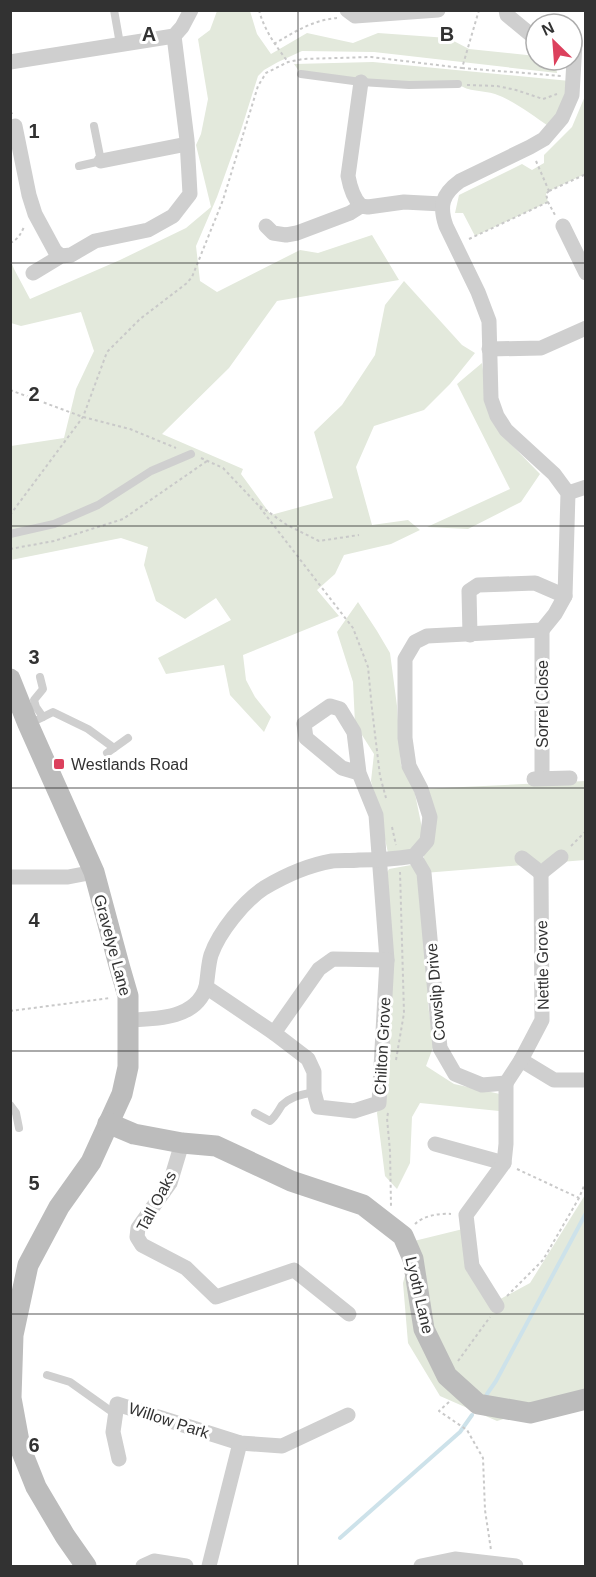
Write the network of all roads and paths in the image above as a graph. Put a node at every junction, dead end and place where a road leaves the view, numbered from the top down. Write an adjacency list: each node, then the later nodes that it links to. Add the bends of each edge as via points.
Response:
1 (114, 10): 10 (lane)
2 (191, 10): 9 (street)
3 (259, 10): 11 (path)
4 (438, 10): 7 (street)
5 (479, 10): 14 (path)
6 (506, 10): 8 (street)
7 (351, 13): 11 (path, via 307,25)
8 (524, 29)
9 (174, 36): 10 (street); 23 (street)
10 (120, 44): 12 (street)
11 (274, 44): 13 (path)
12 (10, 62)
13 (288, 62): 14 (path, via 371,57); 44 (path, via 266,73 258,86 223,200 192,277 107,352)
14 (462, 68): 17 (path)
15 (574, 72): 17 (street)
16 (301, 74): 18 (lane)
17 (573, 77): 20 (street)
18 (361, 82): 19 (lane); 31 (street, via 348,176)
19 (458, 84): 20 (path, via 496,86 543,99 558,93)
20 (573, 95): 24 (street, via 562,118 544,139)
21 (15, 126): 32 (street)
22 (94, 126): 25 (lane)
23 (188, 144): 25 (street); 38 (street, via 190,194 173,216 148,230 95,241 71,255)
24 (530, 147): 28 (path); 30 (street, via 460,181)
25 (101, 161): 26 (lane)
26 (79, 166)
27 (585, 174): 28 (path)
28 (549, 191): 29 (path)
29 (548, 202): 34 (path); 37 (path)
30 (442, 204): 31 (street); 37 (street, via 442,215)
31 (361, 206): 33 (street, via 297,233 286,235)
32 (35, 214): 36 (path, via 28,217 20,236); 38 (street)
33 (266, 226)
34 (563, 226): 35 (street)
35 (579, 242): 40 (street)
36 (10, 243)
37 (456, 245): 42 (street, via 489,321)
38 (61, 256): 39 (street)
39 (33, 273)
40 (585, 273)
41 (585, 328): 42 (street, via 541,348)
42 (489, 349): 48 (street, via 491,399 497,416)
43 (10, 390): 44 (path)
44 (83, 417): 45 (path, via 130,429); 49 (path)
45 (191, 454): 46 (path); 50 (lane, via 151,471 98,505 54,524)
46 (208, 461): 51 (path, via 223,468 258,505 319,541); 52 (path, via 123,519 54,542)
47 (585, 487): 48 (street)
48 (568, 493): 53 (street)
49 (10, 515)
50 (10, 534)
51 (359, 535)
52 (10, 549)
53 (566, 596): 54 (street); 55 (street, via 535,583 478,585 469,591)
54 (542, 630): 55 (street); 61 (street, Sorrel Close, via 538,778)
55 (470, 635): 63 (street, via 427,636 415,642 405,659 409,766 430,817 427,841)
56 (40, 677): 58 (lane, via 43,689 34,700)
57 (11, 685): 58 (street, Gravelye Lane)
58 (35, 721): 59 (lane, via 53,711 88,729 111,751); 67 (street, Gravelye Lane)
59 (128, 738)
60 (358, 773): 66 (street, Chilton Grove, via 376,815)
61 (570, 778)
62 (585, 831): 64 (path)
63 (414, 856): 66 (street); 78 (street, Cowslip Drive, via 424,873 440,1048 455,1074 482,1085)
64 (561, 857): 68 (street)
65 (522, 858): 68 (street)
66 (380, 860): 70 (street, Chilton Grove); 71 (street, via 332,861 279,879 263,889 243,906 219,938 211,955)
67 (94, 872): 69 (street, via 68,877); 72 (street, Gravelye Lane)
68 (541, 873): 76 (street, Nettle Grove, via 542,1020)
69 (10, 877)
70 (387, 960): 75 (street, via 333,959 319,969); 79 (street, Chilton Grove, via 379,1103 354,1111 318,1107)
71 (206, 987): 74 (street, via 200,1000 179,1014); 75 (street)
72 (128, 996): 73 (path); 74 (street, Gravelye Lane)
73 (10, 1011)
74 (128, 1020): 82 (street, Gravelye Lane, via 128,1067 122,1094)
75 (274, 1033): 79 (street, via 308,1059 314,1072)
76 (521, 1060): 77 (street, via 555,1080); 78 (street, Nettle Grove)
77 (585, 1080)
78 (506, 1083): 86 (street)
79 (314, 1092): 81 (lane, via 293,1096 270,1121)
80 (10, 1105): 83 (lane)
81 (255, 1113)
82 (108, 1123): 84 (street, Lyoth Lane, via 134,1134); 93 (street, Gravelye Lane, via 91,1162 59,1207 28,1265)
83 (19, 1128)
84 (182, 1143): 90 (street, Lyoth Lane, via 216,1146 291,1181 363,1205); 92 (street, Tall Oaks, via 170,1183 138,1228 137,1237 142,1245 186,1268 216,1297 295,1264)
85 (435, 1144): 86 (street)
86 (504, 1163): 88 (path); 89 (street)
87 (585, 1181): 88 (path)
88 (579, 1198): 91 (path, via 543,1260)
89 (466, 1215): 90 (path, via 446,1213 421,1219); 91 (street, via 472,1266)
90 (403, 1236): 96 (street, Lyoth Lane, via 413,1259 424,1329 447,1376)
91 (497, 1306): 94 (path)
92 (349, 1314)
93 (12, 1339): 103 (street, Gravelye Lane, via 11,1398 20,1447 36,1487)
94 (462, 1355)
95 (47, 1375): 98 (lane, via 70,1382)
96 (461, 1389): 97 (street, Lyoth Lane, via 478,1404 530,1413); 102 (path, via 440,1411 467,1430 483,1458)
97 (585, 1399)
98 (115, 1414): 100 (street, Willow Park, via 117,1404); 101 (street, Willow Park, via 113,1432)
99 (348, 1415): 100 (street, Willow Park, via 282,1446)
100 (240, 1443): 106 (street)
101 (119, 1459)
102 (493, 1564): 107 (street, via 455,1559); 108 (street)
103 (86, 1566)
104 (143, 1566): 105 (street, via 154,1561)
105 (186, 1566)
106 (209, 1566)
107 (422, 1566)
108 (516, 1566)

